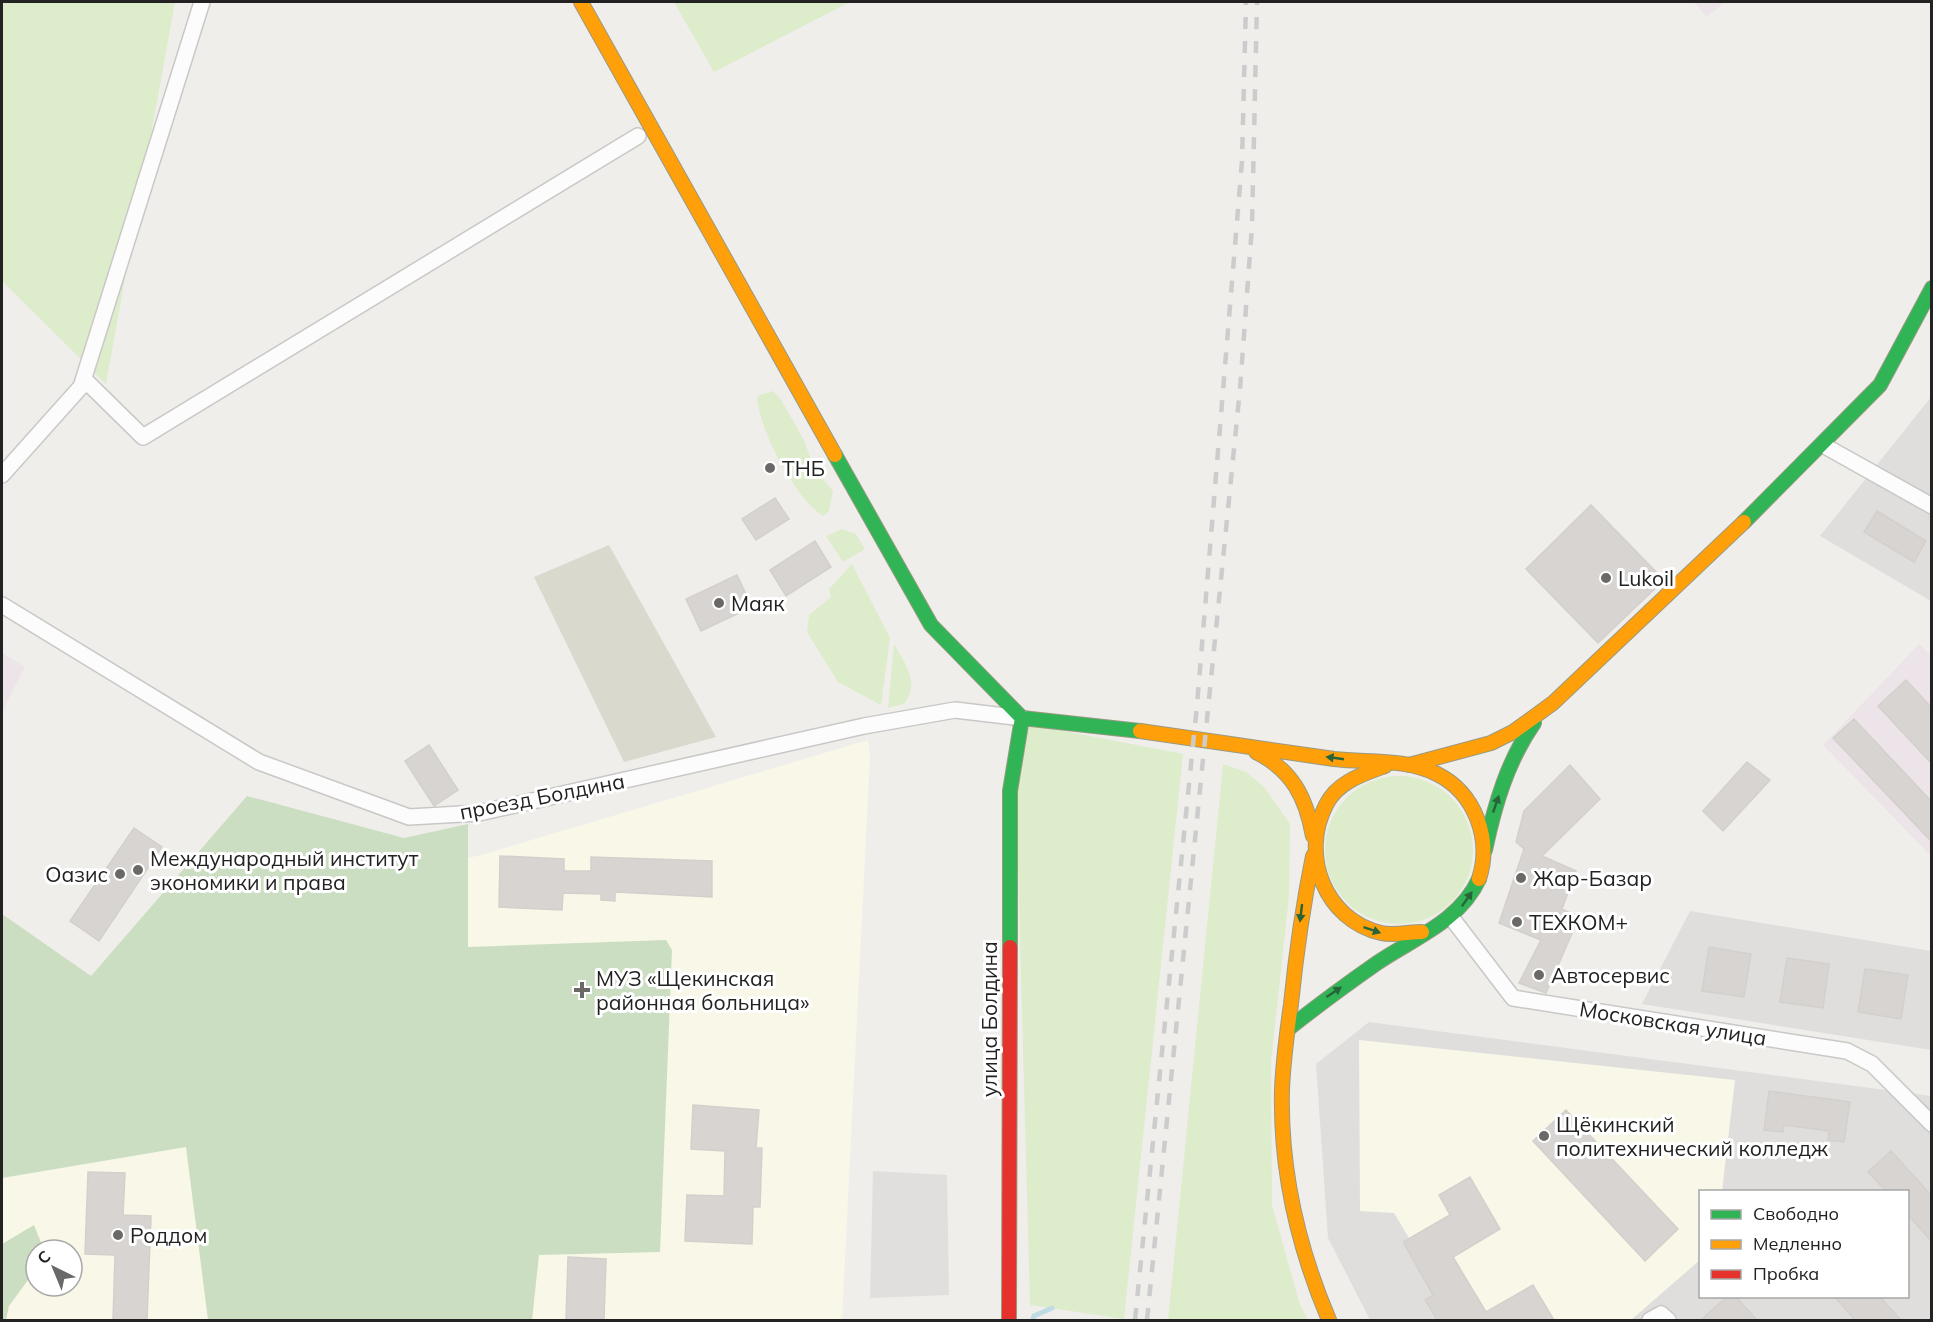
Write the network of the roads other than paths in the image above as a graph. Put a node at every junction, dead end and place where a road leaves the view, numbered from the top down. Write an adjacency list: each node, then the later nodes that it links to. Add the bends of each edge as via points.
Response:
1 (202, 2): 5 (street)
2 (581, 2): 11 (main road, via 931,625)
3 (638, 136): 5 (street, via 143,436 86,381)
4 (1932, 288): 6 (main road, via 1880,385)
5 (81, 387): 7 (street)
6 (1823, 445): 8 (street); 10 (main road)
7 (2, 475)
8 (1932, 506)
9 (2, 604): 11 (street, проезд Болдина, via 259,762 409,817 479,813 864,726 955,710)
10 (1544, 712): 14 (main road, via 1491,743); 17 (main road, one-way to 10, via 1511,760 1523,737)
11 (1022, 718): 12 (main road); 22 (main road, улица Болдина, via 1010,791)
12 (1243, 746): 13 (main road, one-way to 12); 15 (main road, via 1273,759 1302,791)
13 (1393, 764): 14 (main road); 15 (main road, via 1361,773 1340,788 1324,807)
14 (1410, 765): 17 (main road, via 1441,776 1466,797 1481,827)
15 (1314, 839): 16 (main road)
16 (1313, 856): 19 (main road, one-way to 19, via 1322,888 1342,914 1356,924 1396,935); 20 (main road, one-way to 20, via 1303,901)
17 (1483, 861): 18 (main road, one-way to 17, via 1473,892)
18 (1451, 917): 19 (main road); 21 (street, Московская улица, via 1513,998 1847,1051 1872,1064)
19 (1436, 926): 20 (main road, one-way to 19, via 1323,999)
20 (1288, 1029): 23 (main road, via 1282,1091 1284,1154 1292,1206 1312,1282)
21 (1932, 1124)
22 (1009, 1320)
23 (1329, 1320)
24 (1650, 1320): 25 (street, via 1661,1314)
25 (1668, 1320)

